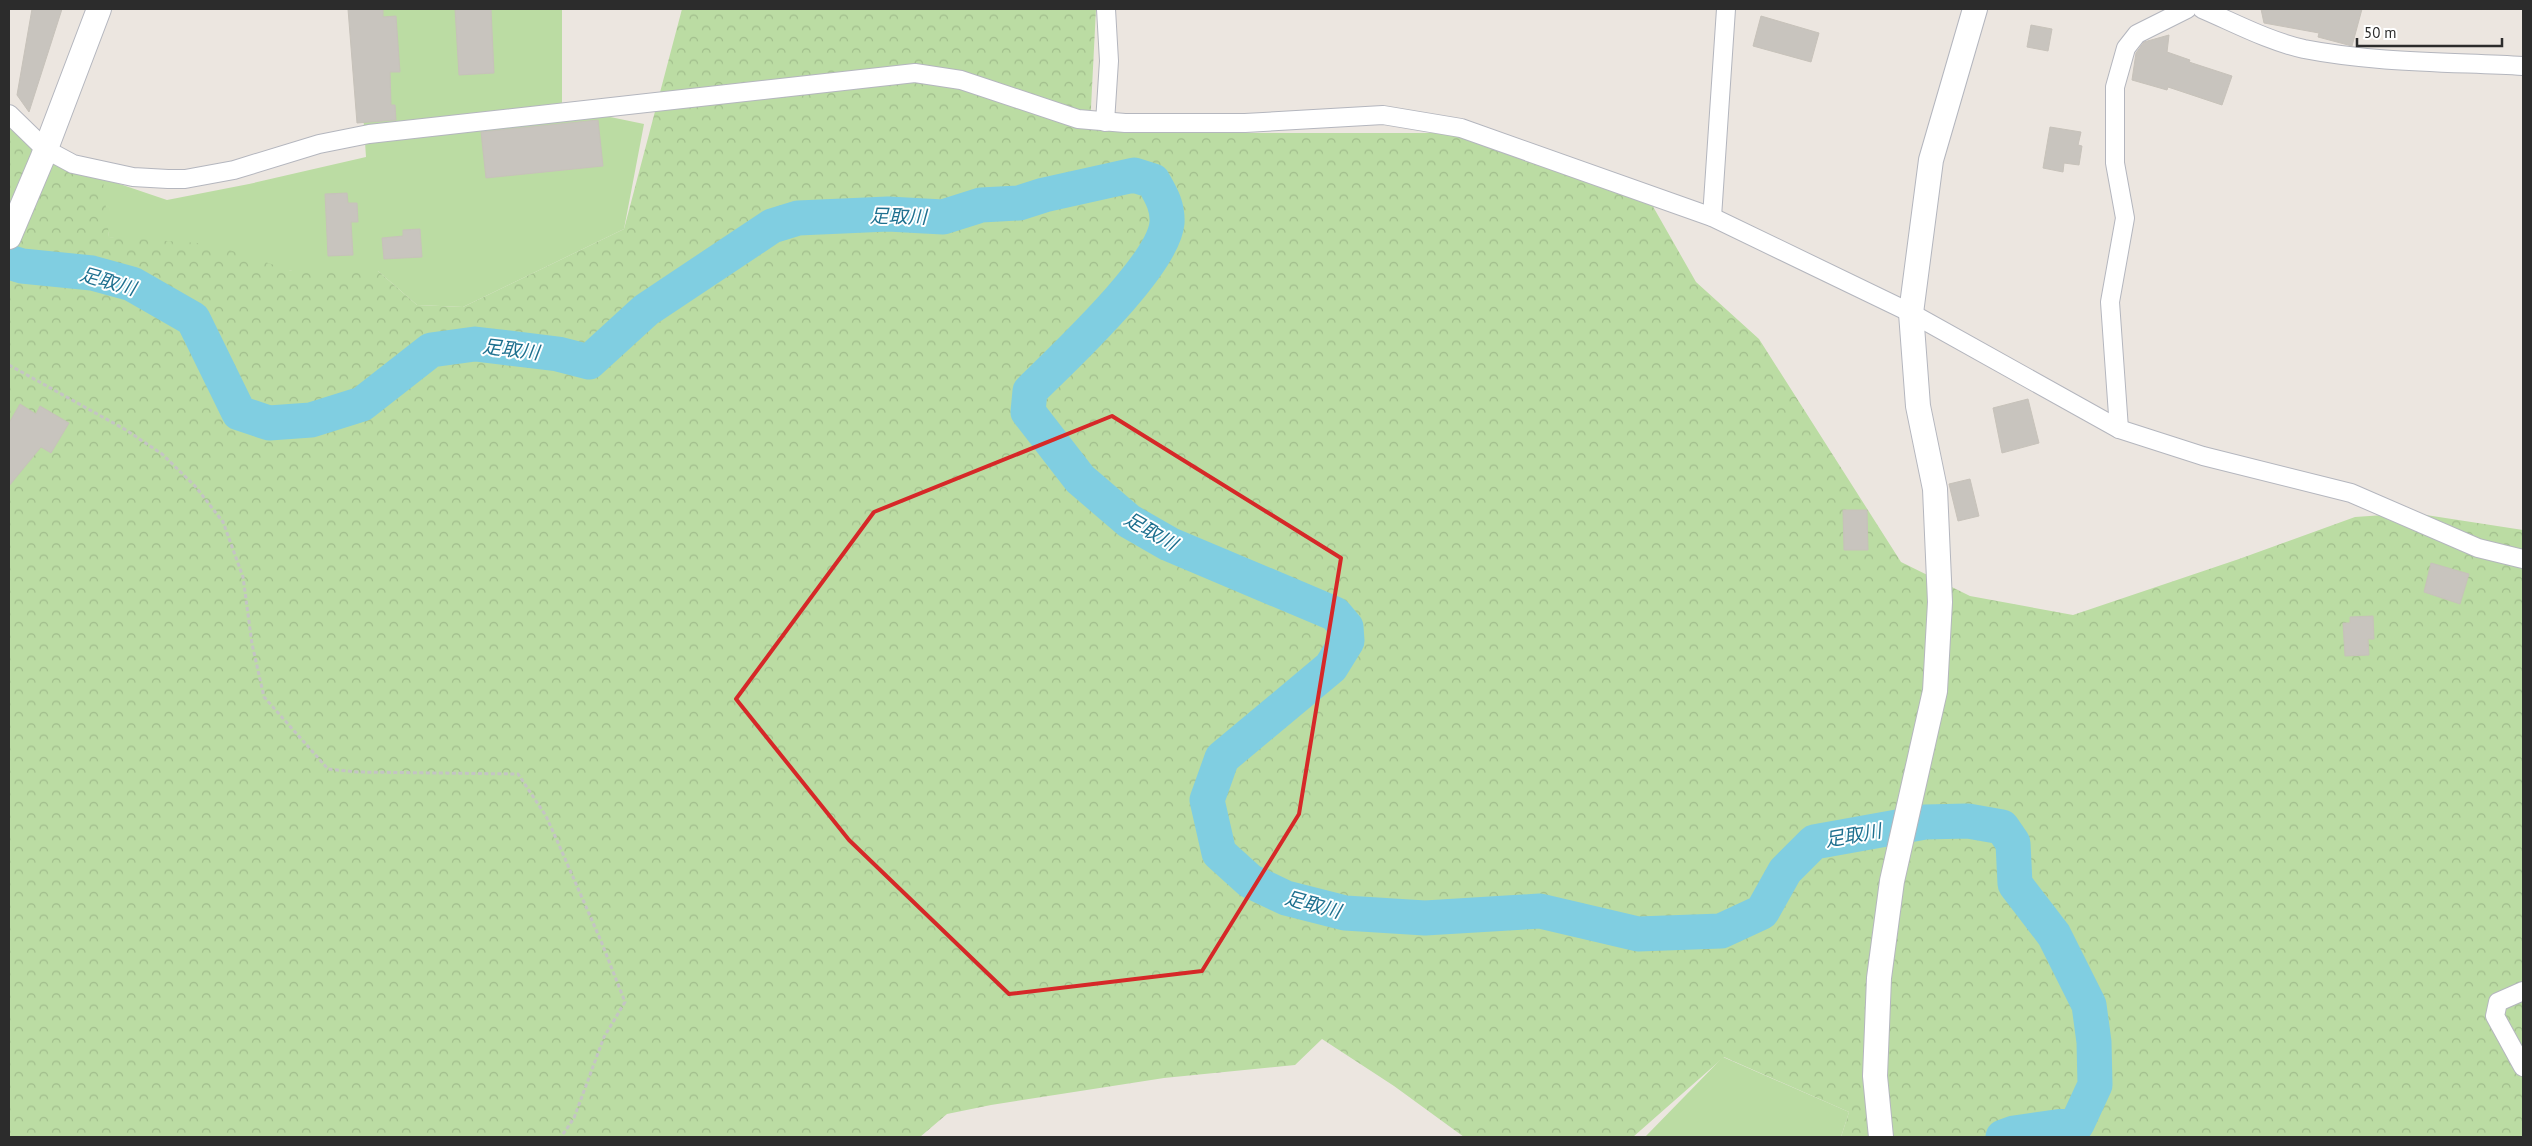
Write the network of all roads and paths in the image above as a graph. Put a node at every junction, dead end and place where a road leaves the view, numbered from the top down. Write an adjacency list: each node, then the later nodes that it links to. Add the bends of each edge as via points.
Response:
1 (99, 9): 10 (street)
2 (1106, 9): 9 (street, via 1109,61)
3 (1726, 9): 11 (street)
4 (1975, 9): 13 (street, via 1931,160)
5 (2187, 9): 15 (street, via 2137,34 2126,48 2115,87 2115,163 2125,218 2110,302)
6 (2202, 9): 7 (street, via 2237,26 2303,49 2366,57)
7 (2523, 66)
8 (9, 114): 10 (street)
9 (1105, 122): 10 (street, via 1078,119 961,80 915,73 369,134 319,144 234,170 185,179 133,177); 11 (street, via 1245,123 1383,115 1461,128)
10 (44, 154): 12 (street)
11 (1712, 216): 13 (street)
12 (9, 237)
13 (1911, 313): 15 (street); 20 (street, via 1918,406 1935,489 1940,602 1935,691 1892,880 1879,978 1875,1076)
14 (9, 365): 19 (path, via 126,430 162,454 195,486 223,522 243,577 252,644 264,697 328,769 518,774 546,816 625,1002 604,1037 574,1118)
15 (2119, 429): 16 (street, via 2203,456 2351,492 2478,548)
16 (2523, 559)
17 (2523, 991): 18 (street, via 2498,1002 2495,1016)
18 (2523, 1067)
19 (561, 1137)
20 (1881, 1137)

